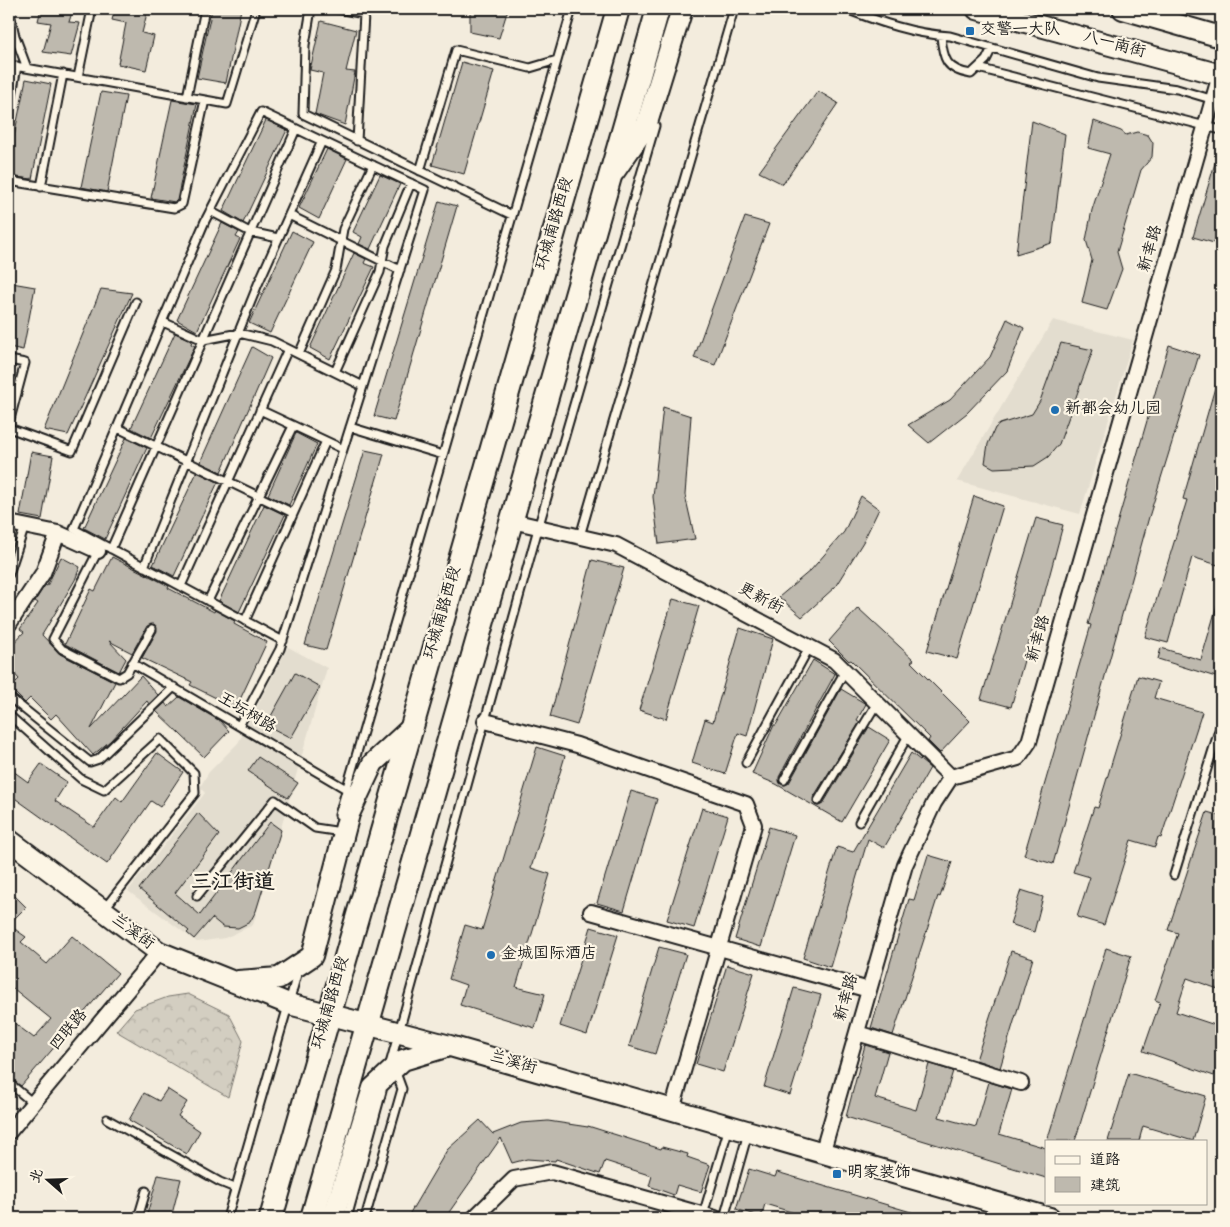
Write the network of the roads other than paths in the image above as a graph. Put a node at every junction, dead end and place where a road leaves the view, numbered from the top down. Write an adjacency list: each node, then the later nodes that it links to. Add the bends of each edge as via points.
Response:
1 (9, 9): 23 (lane, via 15,36)
2 (92, 9): 27 (lane)
3 (205, 9): 28 (lane)
4 (256, 9): 29 (lane, via 227,104)
5 (311, 9): 36 (lane, via 305,45 302,114)
6 (338, 9): 36 (lane, via 364,14)
7 (572, 9): 20 (lane)
8 (618, 9): 99 (main road, 环城南路西段)
9 (658, 9): 39 (main road)
10 (682, 9): 39 (street, via 646,126)
11 (689, 9): 77 (lane)
12 (734, 9): 79 (lane)
13 (846, 9): 17 (lane, via 883,24)
14 (977, 9): 26 (street, 八一南街)
15 (1123, 9): 16 (street)
16 (1153, 13): 18 (street)
17 (941, 36): 19 (lane); 24 (lane, via 942,51 950,68 971,74)
18 (1221, 37)
19 (992, 48): 24 (lane); 30 (lane, via 1098,78 1177,89)
20 (557, 60): 38 (lane, via 530,68 456,50); 45 (lane)
21 (9, 65): 22 (lane)
22 (18, 66): 23 (lane); 31 (lane)
23 (28, 68): 25 (lane)
24 (978, 68): 32 (lane)
25 (63, 74): 27 (lane); 42 (lane)
26 (1221, 75): 30 (street, 新幸路)
27 (78, 77): 28 (lane)
28 (187, 97): 29 (lane)
29 (205, 100): 42 (lane, via 182,204 174,208)
30 (1217, 100): 32 (street, 新幸路)
31 (9, 114)
32 (1205, 128): 34 (lane); 102 (street, 新幸路, via 1029,742 1018,758)
33 (296, 129): 35 (lane); 43 (lane, via 261,112); 46 (lane)
34 (1221, 130)
35 (322, 141): 37 (lane); 44 (lane)
36 (357, 141): 38 (lane)
37 (373, 165): 41 (lane); 48 (lane, via 343,229)
38 (420, 171): 45 (lane)
39 (610, 178): 74 (main road)
40 (9, 181): 42 (lane)
41 (411, 184): 49 (lane); 50 (lane, via 425,190)
42 (41, 187)
43 (210, 211): 46 (lane); 52 (lane)
44 (289, 215): 47 (lane); 48 (lane)
45 (512, 215): 69 (lane)
46 (250, 232): 47 (lane); 54 (lane)
47 (278, 238): 53 (lane)
48 (341, 241): 49 (lane); 56 (lane, via 336,270)
49 (382, 261): 50 (lane); 58 (lane)
50 (400, 270): 59 (lane)
51 (136, 302): 64 (lane, via 72,451)
52 (163, 322): 54 (lane); 65 (lane)
53 (239, 333): 54 (lane); 55 (lane, via 272,341); 70 (lane)
54 (203, 340): 67 (lane)
55 (288, 349): 56 (lane); 60 (lane)
56 (299, 354): 58 (lane)
57 (9, 360): 61 (lane, via 25,363)
58 (335, 372): 59 (lane)
59 (363, 386): 63 (lane)
60 (260, 410): 62 (lane); 71 (lane)
61 (9, 423)
62 (293, 426): 66 (lane); 72 (lane)
63 (350, 427): 68 (lane); 69 (lane)
64 (9, 428)
65 (118, 428): 67 (lane); 80 (lane, via 74,529)
66 (326, 441): 68 (lane); 73 (lane)
67 (156, 447): 70 (lane); 80 (lane)
68 (343, 449): 88 (lane)
69 (443, 455): 104 (lane)
70 (187, 462): 71 (lane); 81 (lane)
71 (228, 482): 72 (lane); 83 (lane)
72 (258, 496): 73 (lane); 84 (lane)
73 (293, 513): 85 (lane)
74 (512, 521): 77 (street, 更新街); 121 (main road)
75 (9, 523): 76 (street)
76 (25, 526): 78 (street); 82 (lane)
77 (539, 526): 79 (street, 更新街); 96 (lane)
78 (58, 533): 80 (street); 86 (street, via 43,573)
79 (580, 536): 89 (street, 更新街, via 616,545)
80 (104, 550): 81 (lane); 90 (lane, via 53,639 62,649 119,678 127,673)
81 (144, 567): 83 (lane)
82 (9, 574)
83 (181, 586): 84 (lane)
84 (208, 601): 85 (lane)
85 (245, 621): 88 (lane)
86 (9, 624)
87 (152, 629): 90 (lane)
88 (283, 641): 98 (lane)
89 (810, 646): 91 (street, 更新街); 101 (lane)
90 (132, 663): 92 (lane, 王坛树路)
91 (846, 671): 94 (street, 更新街); 103 (lane)
92 (174, 687): 93 (lane, via 99,758 90,762); 98 (lane, 王坛树路)
93 (9, 697)
94 (877, 703): 100 (street, 更新街); 105 (lane)
95 (9, 715): 112 (lane, via 81,779 104,790 160,739 194,773 195,793)
96 (485, 721): 114 (street, via 577,745 746,804 754,825); 123 (lane)
97 (1221, 724): 110 (lane)
98 (239, 726): 104 (lane, 王坛树路)
99 (411, 728): 116 (street, via 374,763 349,814 312,956); 120 (main road, 环城南路西段)
100 (909, 734): 102 (street, 更新街); 106 (lane)
101 (746, 763)
102 (951, 777): 118 (street, 新幸路, via 934,803 905,865)
103 (784, 780)
104 (346, 789): 107 (lane)
105 (818, 801)
106 (859, 822)
107 (335, 831): 109 (lane); 111 (lane, via 315,828 275,800)
108 (9, 840): 112 (street, 兰溪街)
109 (332, 841)
110 (1174, 874)
111 (198, 896)
112 (103, 911): 115 (street, 兰溪街)
113 (590, 912): 114 (street)
114 (718, 948): 118 (street); 129 (street)
115 (159, 952): 117 (street, 兰溪街); 128 (street, 四联路)
116 (301, 959): 117 (street, via 279,978); 119 (lane)
117 (230, 981): 119 (street, 兰溪街)
118 (869, 990): 122 (street, 新幸路)
119 (289, 1004): 120 (street, 兰溪街); 135 (lane)
120 (328, 1016): 121 (street, 兰溪街); 140 (main road, 环城南路西段)
121 (368, 1025): 123 (street, 兰溪街); 141 (main road)
122 (857, 1033): 126 (street); 134 (street, 新幸路)
123 (399, 1034): 124 (street, 兰溪街); 125 (lane)
124 (450, 1046): 125 (street, via 403,1060); 129 (street, 兰溪街)
125 (390, 1072): 142 (street, via 373,1088); 143 (lane); 144 (lane, via 402,1090)
126 (1021, 1082)
127 (9, 1083): 128 (lane)
128 (34, 1103): 132 (street, 四联路)
129 (672, 1110): 131 (street, 兰溪街)
130 (107, 1119): 135 (lane)
131 (729, 1127): 133 (street, 兰溪街); 137 (lane)
132 (9, 1132)
133 (748, 1133): 134 (street, 兰溪街); 146 (lane)
134 (822, 1154): 147 (street, 兰溪街)
135 (235, 1188): 139 (lane)
136 (146, 1191): 138 (lane)
137 (709, 1217): 145 (street, via 552,1172 514,1179)
138 (138, 1218)
139 (226, 1218)
140 (271, 1218)
141 (312, 1218)
142 (333, 1218)
143 (347, 1218)
144 (365, 1218)
145 (474, 1218)
146 (724, 1218)
147 (1050, 1218)

